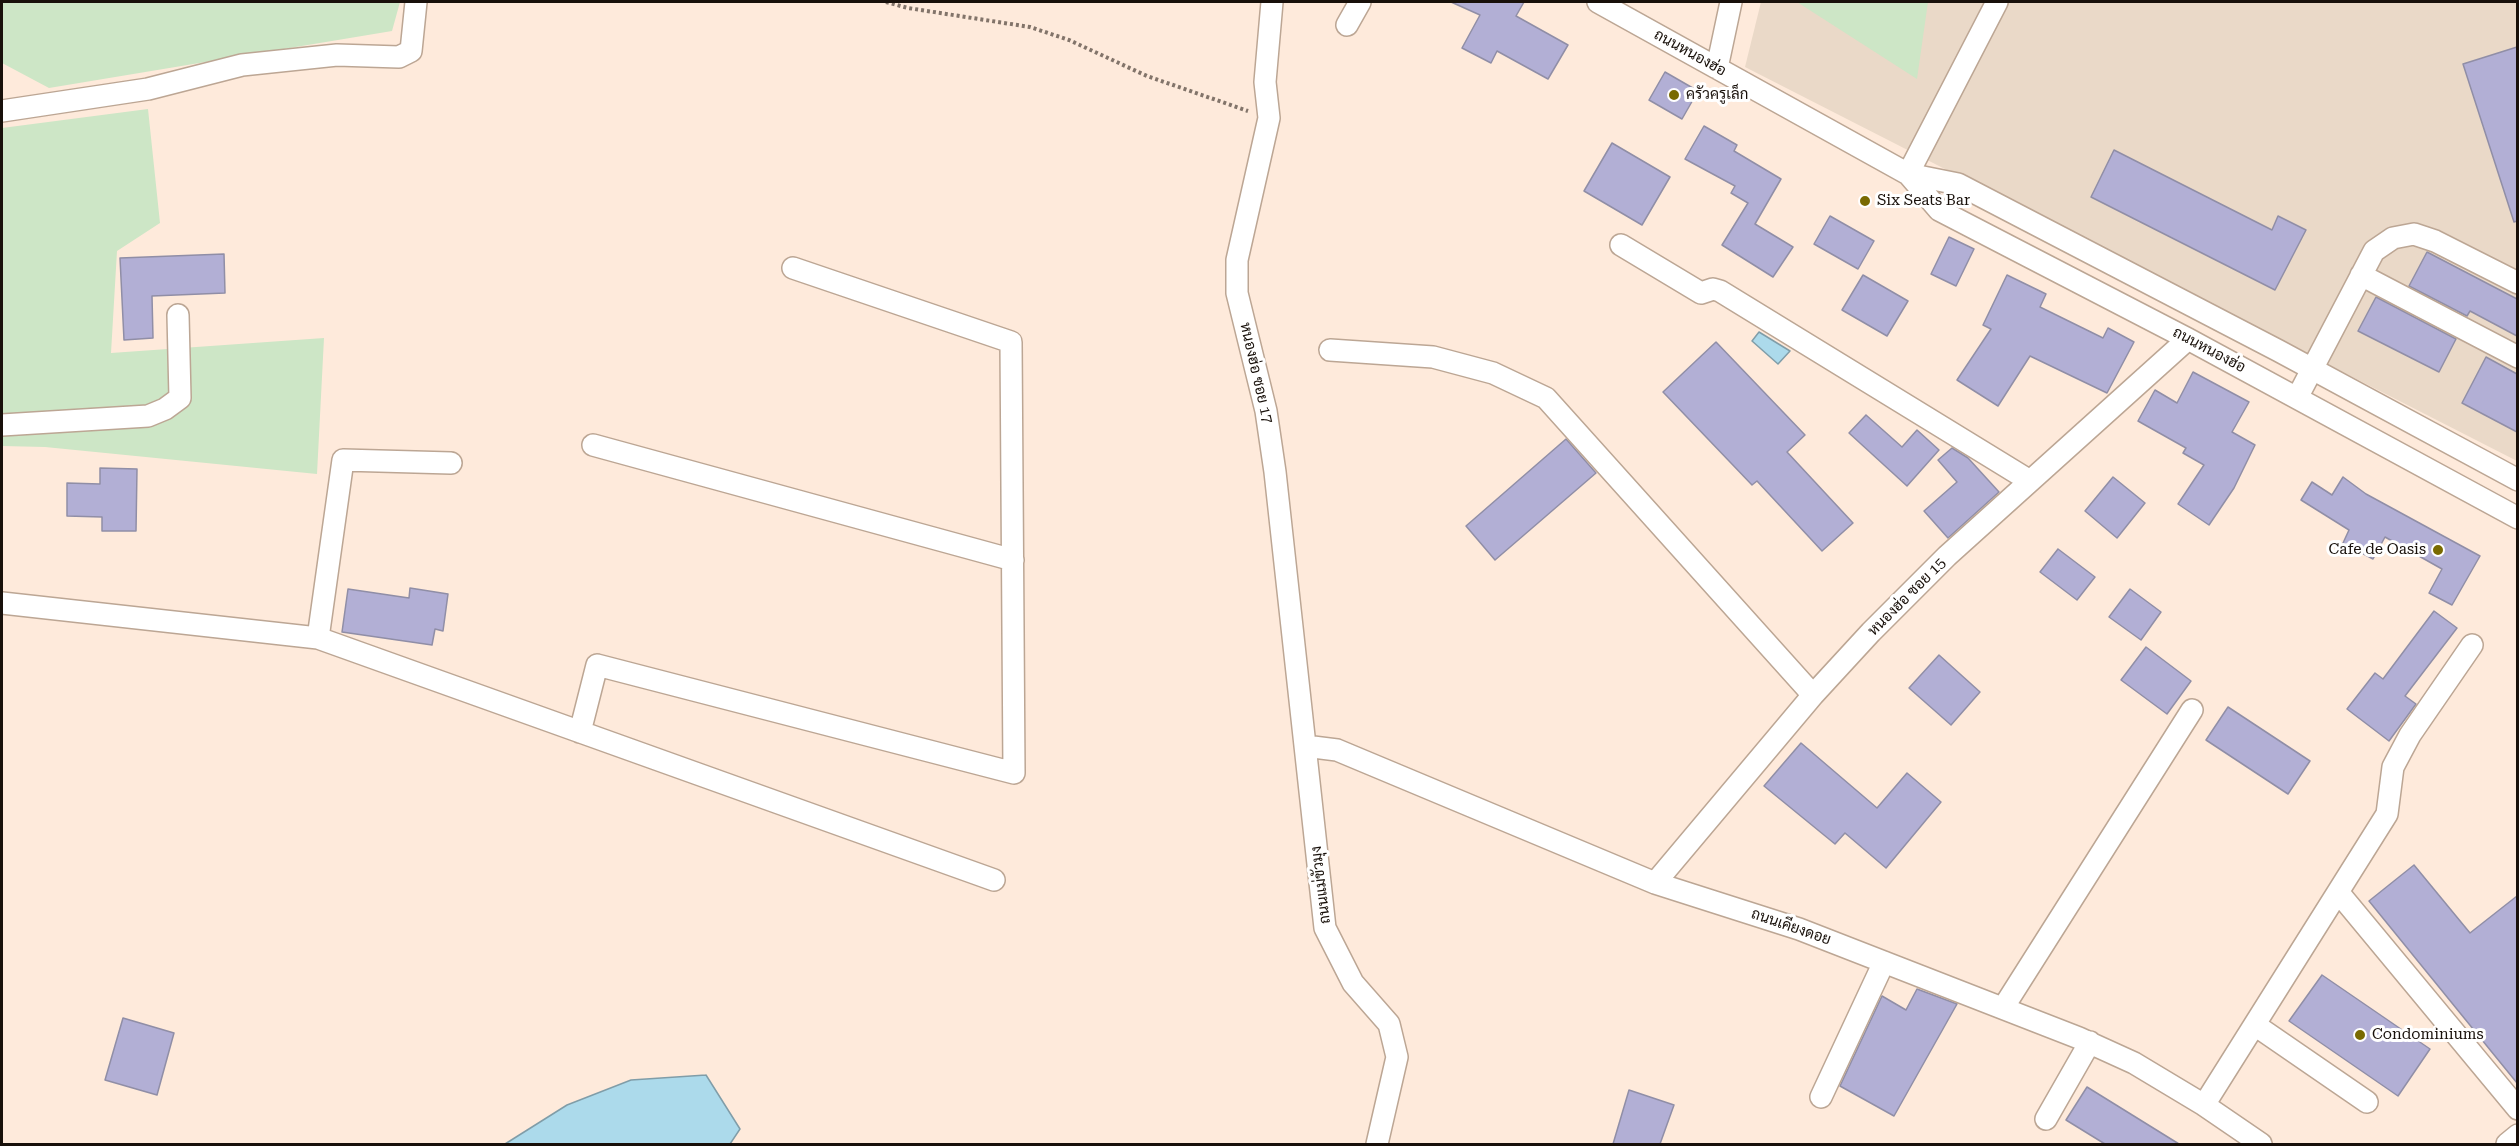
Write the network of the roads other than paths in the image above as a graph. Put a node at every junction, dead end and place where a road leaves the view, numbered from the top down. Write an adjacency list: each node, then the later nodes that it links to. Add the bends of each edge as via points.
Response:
1 (416, 2): 9 (street, via 411,51 399,57 337,55 242,65 148,88)
2 (1272, 2): 34 (street, หนองฮ่อ ซอย 17, via 1265,82 1269,118 1237,260 1237,293 1266,411)
3 (1360, 2): 7 (street)
4 (1598, 2): 8 (street, ถนนหนองฮ่อ)
5 (1731, 2): 8 (street)
6 (1997, 2): 10 (street)
7 (1347, 25)
8 (1717, 68): 10 (street, ถนนหนองฮ่อ)
9 (2, 111)
10 (1908, 174): 16 (street, ถนนหนองฮ่อ, via 1939,210); 19 (street, ถนนหนองฮ่อ, via 1958,184)
11 (1621, 245): 25 (street, via 1701,293 1720,291)
12 (794, 268): 27 (street, via 1011,342)
13 (2361, 275): 14 (street, via 2374,251 2392,238 2414,234); 18 (street); 19 (street)
14 (2517, 283)
15 (178, 315): 21 (street, via 180,398 165,409 148,416)
16 (2188, 339): 20 (street, ถนนหนองฮ่อ); 25 (street, หนองฮ่อ ซอย 15)
17 (1330, 350): 31 (street, via 1433,357 1493,373 1546,398)
18 (2517, 357)
19 (2312, 369): 20 (street); 24 (street, ถนนหนองฮ่อ)
20 (2297, 398): 26 (street, ถนนหนองฮ่อ)
21 (2, 425)
22 (593, 445): 27 (street)
23 (451, 463): 29 (street, via 343,460)
24 (2517, 480)
25 (2030, 481): 31 (street, หนองฮ่อ ซอย 15, via 1930,573)
26 (2517, 518)
27 (1013, 560): 33 (street, via 1014,773 597,665)
28 (2, 603): 29 (street)
29 (318, 638): 33 (street)
30 (2472, 645): 37 (street, via 2410,735 2393,767 2386,814)
31 (1813, 695): 36 (street, หนองฮ่อ ซอย 15)
32 (2192, 710): 39 (street)
33 (580, 732): 35 (street)
34 (1305, 746): 36 (street, ถนนเคียงดอย, via 1337,750); 48 (street, ถนนแม่ขัวมุง, via 1325,928 1353,983 1389,1024 1397,1057)
35 (994, 880)
36 (1655, 883): 38 (street, ถนนเคียงดอย, via 1799,928)
37 (2338, 892): 40 (street); 45 (street)
38 (1884, 962): 39 (street, ถนนเคียงดอย); 42 (street)
39 (2003, 1008): 41 (street, ถนนเคียงดอย)
40 (2255, 1024): 43 (street); 44 (street)
41 (2090, 1042): 44 (street, ถนนเคียงดอย); 46 (street)
42 (1821, 1098)
43 (2367, 1102)
44 (2204, 1105): 49 (street, ถนนเคียงดอย)
45 (2517, 1109)
46 (2046, 1119)
47 (2517, 1135): 50 (street)
48 (1377, 1144)
49 (2261, 1144)
50 (2506, 1144)

